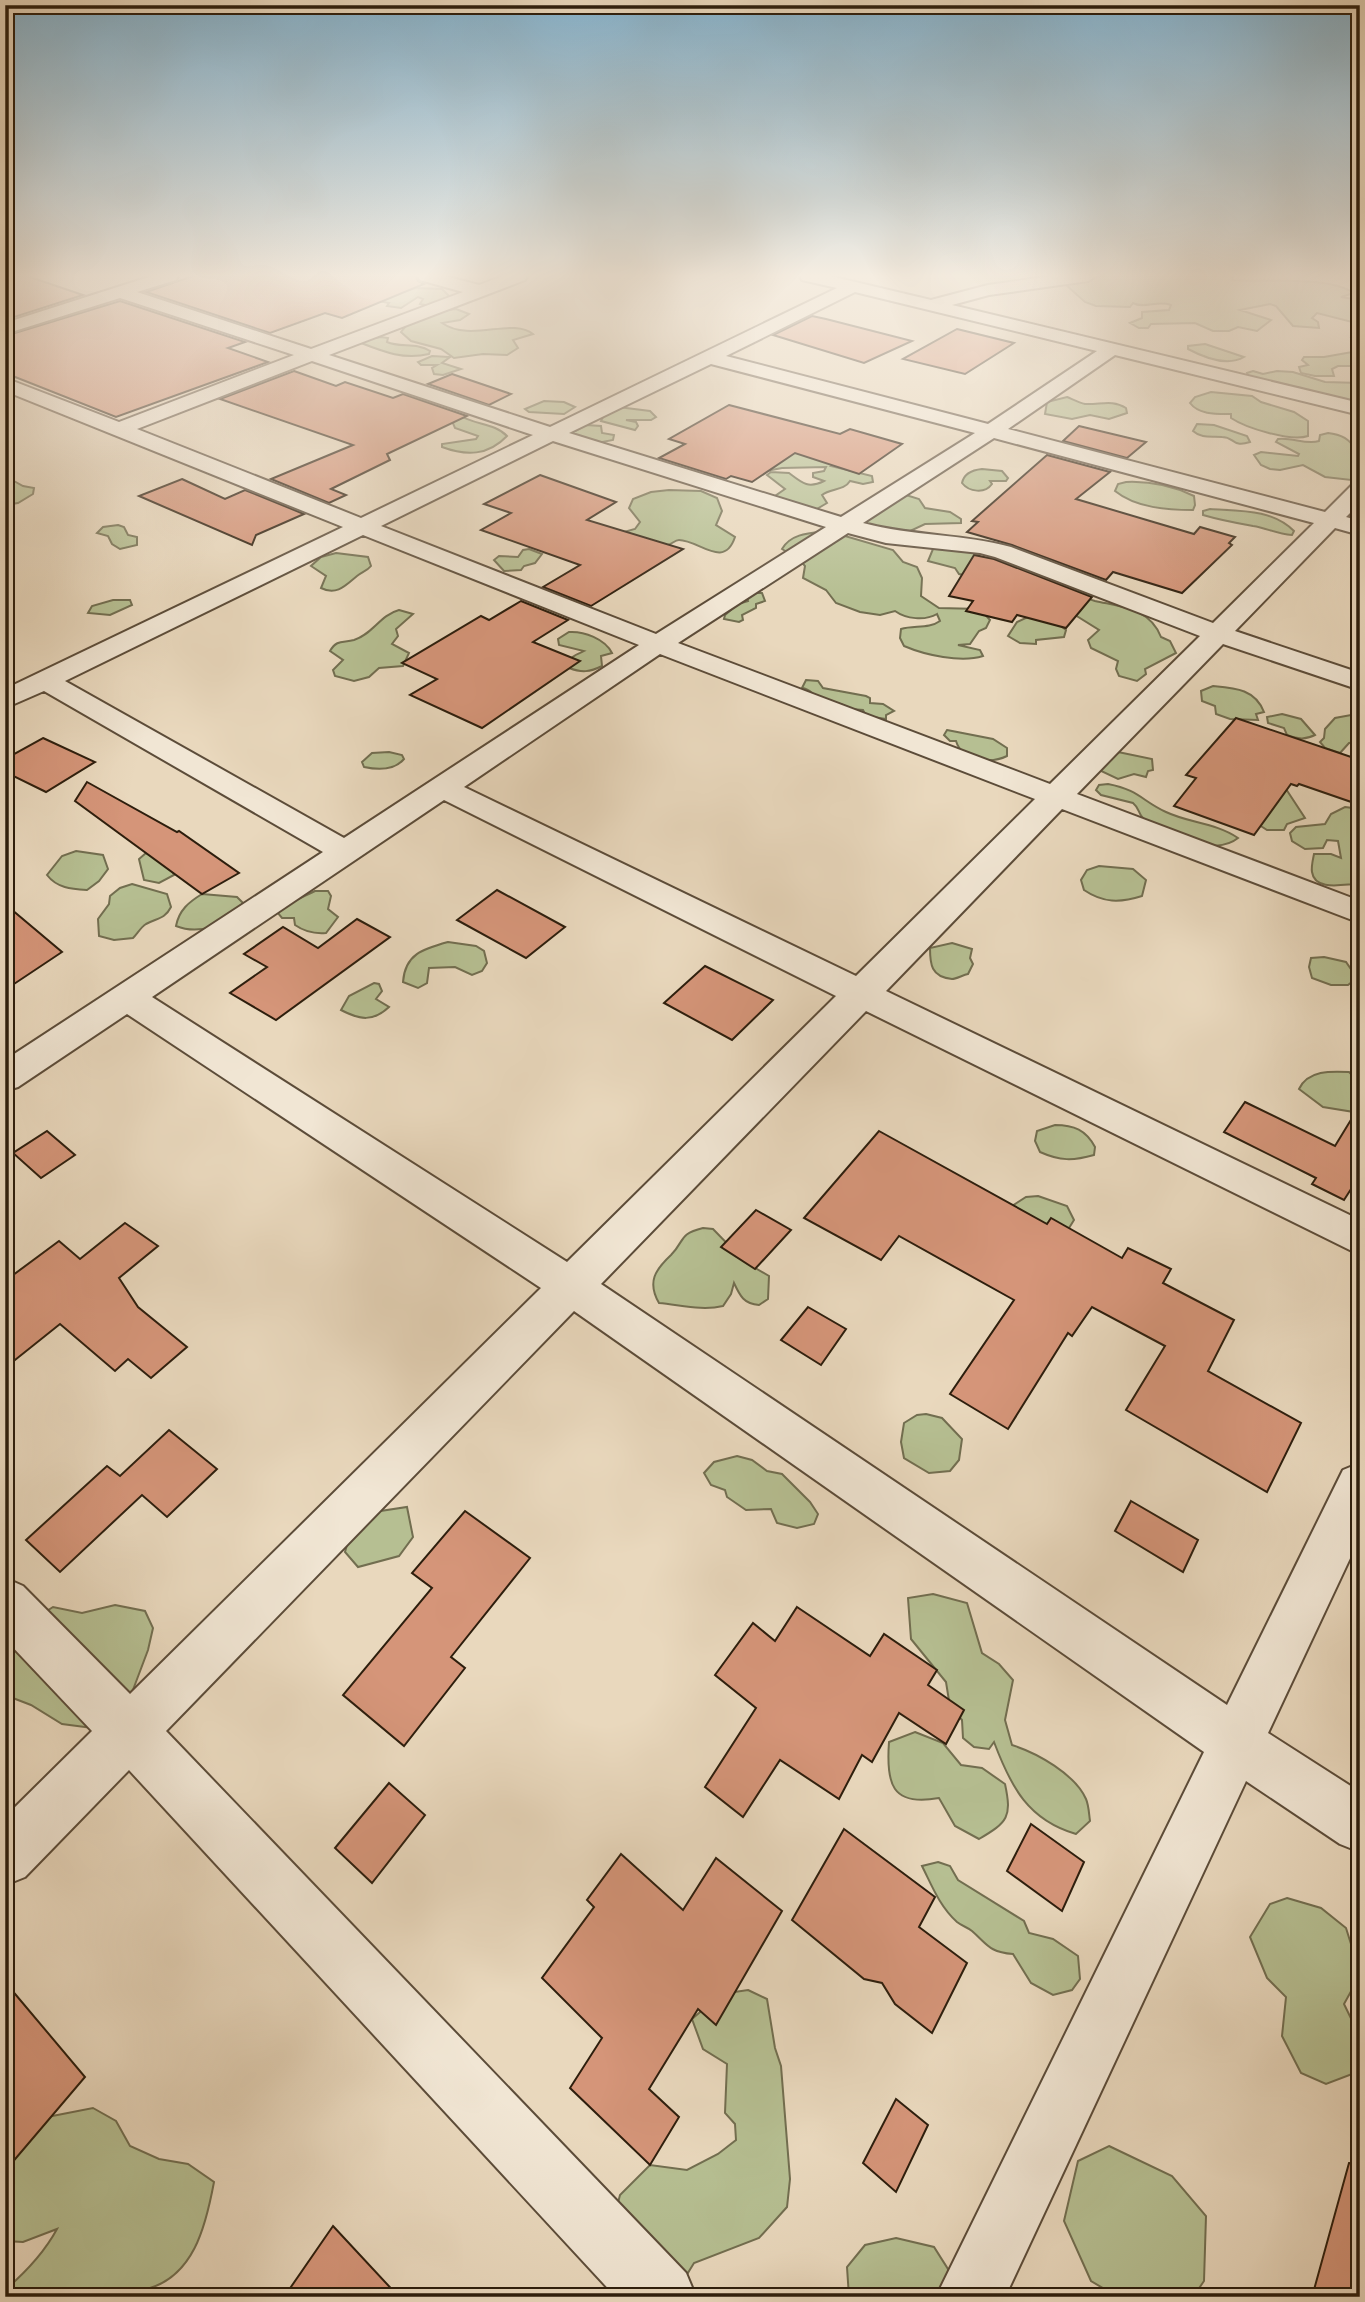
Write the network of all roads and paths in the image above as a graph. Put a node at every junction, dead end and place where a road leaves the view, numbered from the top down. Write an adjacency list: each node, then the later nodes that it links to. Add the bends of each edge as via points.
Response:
1 (239, 383): 9 (street)
2 (395, 383): 11 (street)
3 (659, 383): 11 (street)
4 (805, 383): 10 (street)
5 (1062, 383): 10 (street)
6 (1254, 383): 8 (street)
7 (5, 384): 9 (street)
8 (1360, 409)
9 (119, 429): 15 (street)
10 (989, 433): 13 (street); 14 (street)
11 (554, 435): 14 (street); 15 (street)
12 (1360, 490): 13 (street)
13 (1345, 524): 16 (street)
14 (842, 525): 16 (street, via 886,536 1003,552); 17 (street)
15 (365, 526): 17 (street); 18 (street)
16 (1218, 634): 19 (street); 22 (street)
17 (658, 644): 21 (street); 22 (street)
18 (45, 681): 20 (street); 23 (street)
19 (1360, 682)
20 (5, 700)
21 (441, 787): 23 (street); 25 (street)
22 (1055, 797): 24 (street); 25 (street)
23 (345, 851): 26 (street)
24 (1360, 913)
25 (859, 995): 28 (street); 29 (street)
26 (127, 998): 27 (street); 29 (street)
27 (5, 1078)
28 (1360, 1239)
29 (571, 1286): 32 (street); 33 (street)
30 (1360, 1485): 33 (street)
31 (5, 1603): 32 (street)
32 (129, 1731): 35 (street); 36 (street)
33 (1236, 1743): 34 (street); 37 (street)
34 (1360, 1824)
35 (5, 1857)
36 (662, 2297)
37 (970, 2297)

